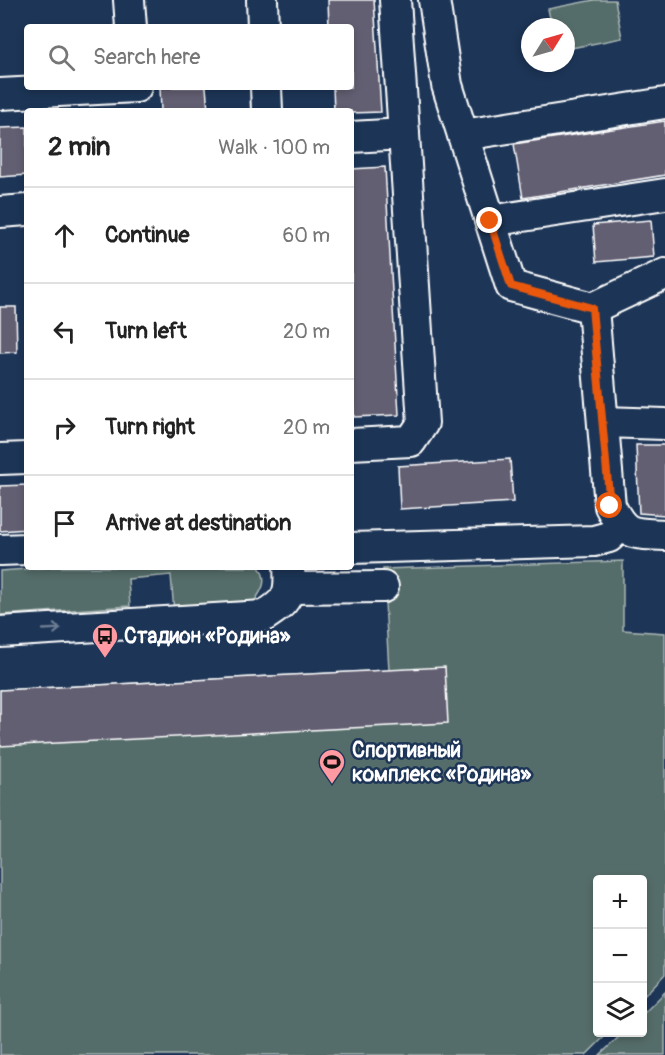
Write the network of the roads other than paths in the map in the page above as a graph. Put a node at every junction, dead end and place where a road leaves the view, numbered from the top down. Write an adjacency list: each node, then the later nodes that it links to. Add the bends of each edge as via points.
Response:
1 (129, 0): 5 (street)
2 (262, 0): 6 (street)
3 (395, 0): 12 (street)
4 (434, 0): 13 (street, via 447,84)
5 (131, 24)
6 (263, 24)
7 (78, 90): 9 (street)
8 (266, 90): 11 (street)
9 (0, 94)
10 (665, 103): 13 (street)
11 (267, 108)
12 (404, 134): 14 (street); 23 (street, via 423,423 411,441)
13 (463, 135): 18 (street)
14 (354, 136)
15 (665, 194): 18 (street)
16 (24, 210): 17 (street)
17 (0, 212)
18 (490, 221): 20 (street, via 511,286)
19 (665, 274): 20 (street)
20 (592, 308): 21 (street)
21 (603, 422): 22 (street); 26 (street, via 610,506)
22 (665, 424)
23 (354, 444)
24 (24, 458): 25 (street)
25 (0, 459)
26 (620, 526): 27 (street, via 637,533); 28 (street, via 609,537 594,541)
27 (665, 535)
28 (354, 548)
29 (24, 549): 30 (street)
30 (0, 550)
31 (290, 577): 32 (street); 33 (street, one-way to 31, via 264,616 281,606)
32 (383, 587)
33 (0, 632)

